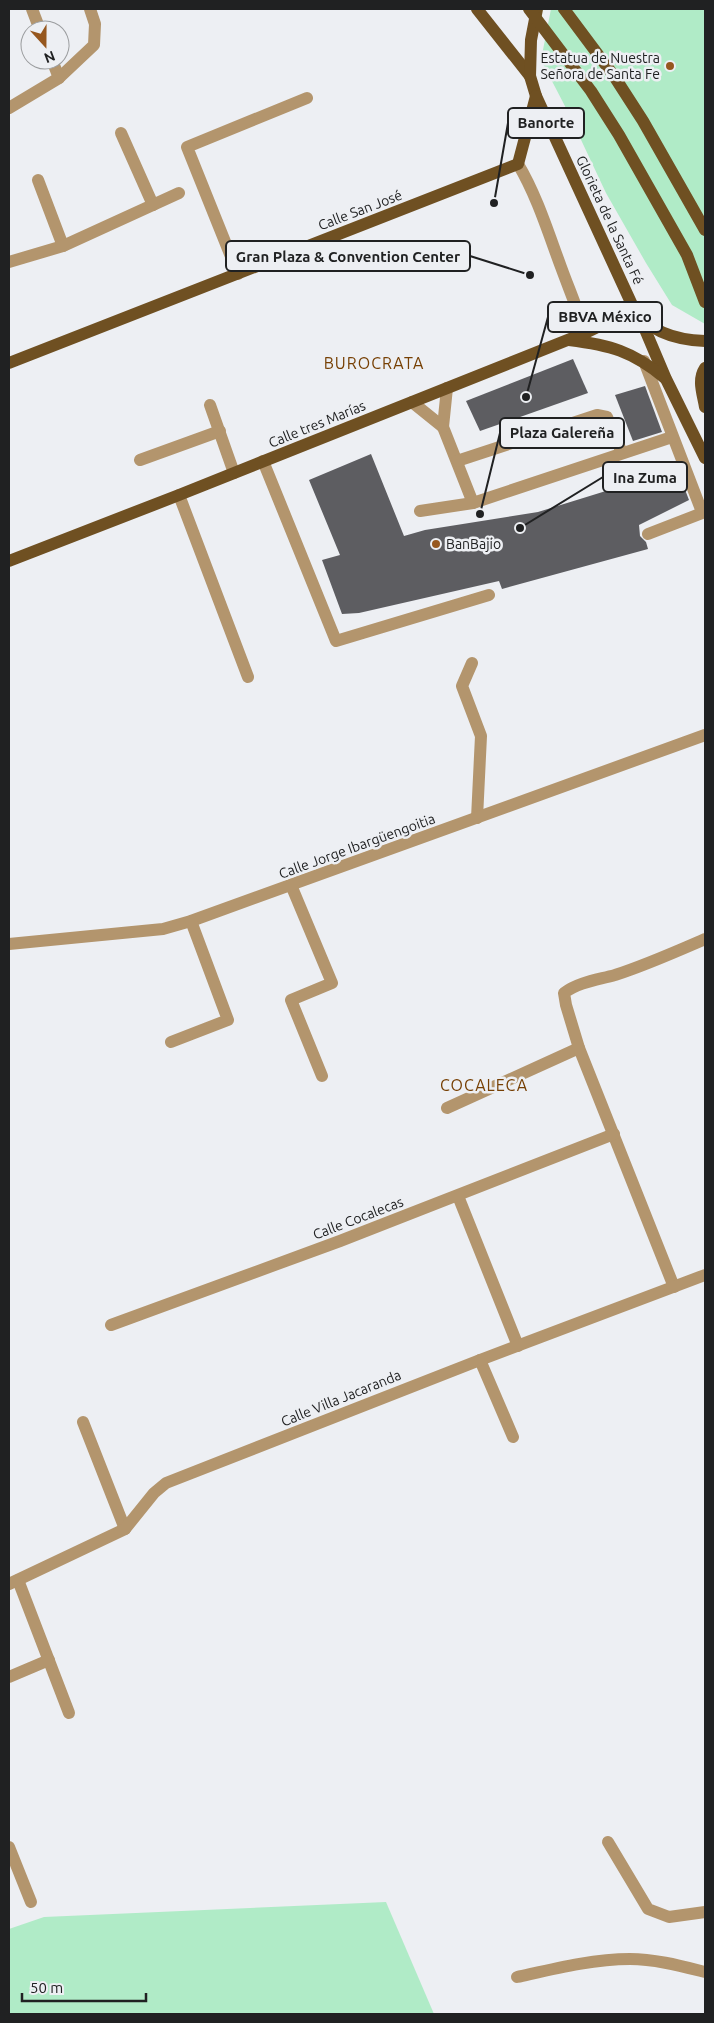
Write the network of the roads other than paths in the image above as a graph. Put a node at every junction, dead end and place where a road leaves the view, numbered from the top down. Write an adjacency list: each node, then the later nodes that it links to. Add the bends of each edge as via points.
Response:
1 (90, 9): 8 (street, via 95,24 94,44)
2 (477, 9): 7 (main road)
3 (529, 9): 21 (main road, bridge, via 619,135 687,255)
4 (537, 9): 7 (main road, Glorieta de la Santa Fé, via 531,40)
5 (564, 9): 17 (main road, via 643,121)
6 (56, 70): 8 (street)
7 (530, 76): 9 (main road, Glorieta de la Santa Fé)
8 (59, 78): 11 (street)
9 (536, 96): 13 (main road); 22 (main road, Glorieta de la Santa Fé)
10 (307, 98): 20 (street, via 186,147)
11 (9, 108)
12 (121, 133): 16 (street)
13 (518, 164): 20 (main road, Calle San José); 23 (street, via 532,187)
14 (38, 180): 18 (street)
15 (179, 193): 16 (street)
16 (153, 205): 18 (street)
17 (705, 230)
18 (63, 246): 19 (street)
19 (9, 262)
20 (238, 274): 27 (main road, Calle San José)
21 (705, 302)
22 (637, 313): 23 (main road, Calle tres Marías); 25 (main road, via 656,330 684,341); 29 (main road, Glorieta de la Santa Fé)
23 (585, 332): 24 (main road, Calle tres Marías)
24 (567, 340): 26 (main road, via 597,344); 30 (main road, Calle tres Marías)
25 (705, 341)
26 (644, 361): 29 (main road); 36 (street)
27 (9, 364)
28 (705, 368): 33 (main road, via 700,383)
29 (666, 379): 38 (main road, Glorieta de la Santa Fé)
30 (447, 388): 31 (main road, Calle tres Marías); 34 (street)
31 (412, 402): 34 (street); 40 (main road, Calle tres Marías)
32 (210, 405): 35 (street)
33 (705, 407)
34 (443, 427): 41 (street)
35 (220, 431): 39 (street); 42 (street)
36 (672, 437): 37 (street); 46 (street)
37 (622, 453): 41 (street, via 607,416 596,415); 44 (street)
38 (705, 458)
39 (140, 460)
40 (263, 461): 42 (main road, Calle tres Marías); 49 (street, via 336,641)
41 (457, 461): 44 (street)
42 (234, 473): 43 (main road, Calle tres Marías)
43 (179, 495): 48 (main road, Calle tres Marías); 51 (street)
44 (473, 503): 45 (street)
45 (420, 512)
46 (704, 512): 47 (street)
47 (648, 534)
48 (9, 561)
49 (489, 595)
50 (472, 663): 53 (street, via 462,686 481,736)
51 (248, 676)
52 (705, 735): 53 (street, Calle Jorge Ibargüengoitia)
53 (477, 818): 54 (street, Calle Jorge Ibargüengoitia)
54 (291, 885): 55 (street, Calle Jorge Ibargüengoitia); 60 (street, via 332,983 290,1000)
55 (191, 922): 57 (street, Calle Jorge Ibargüengoitia, via 163,930); 58 (street, via 228,1020)
56 (705, 938): 59 (street, via 659,959 573,986 564,993)
57 (9, 944)
58 (171, 1042)
59 (579, 1048): 61 (street); 62 (street)
60 (322, 1076)
61 (447, 1108)
62 (614, 1134): 63 (street, Calle Cocalecas); 65 (street)
63 (458, 1196): 66 (street, Calle Cocalecas); 67 (street)
64 (705, 1274): 65 (street, Calle Villa Jacaranda)
65 (674, 1287): 67 (street, Calle Villa Jacaranda)
66 (112, 1324)
67 (518, 1346): 68 (street, Calle Villa Jacaranda)
68 (480, 1360): 70 (street); 71 (street, Calle Villa Jacaranda, via 166,1483)
69 (83, 1422): 71 (street)
70 (513, 1437)
71 (125, 1529): 72 (street, Calle Villa Jacaranda)
72 (13, 1582): 73 (street)
73 (49, 1660): 74 (street); 75 (street)
74 (9, 1677)
75 (69, 1713)
76 (608, 1842): 79 (street, via 648,1909 669,1917)
77 (9, 1847): 78 (street)
78 (31, 1902)
79 (705, 1912)
80 (705, 1972): 81 (street, via 630,1959 562,1966)
81 (517, 1977)

